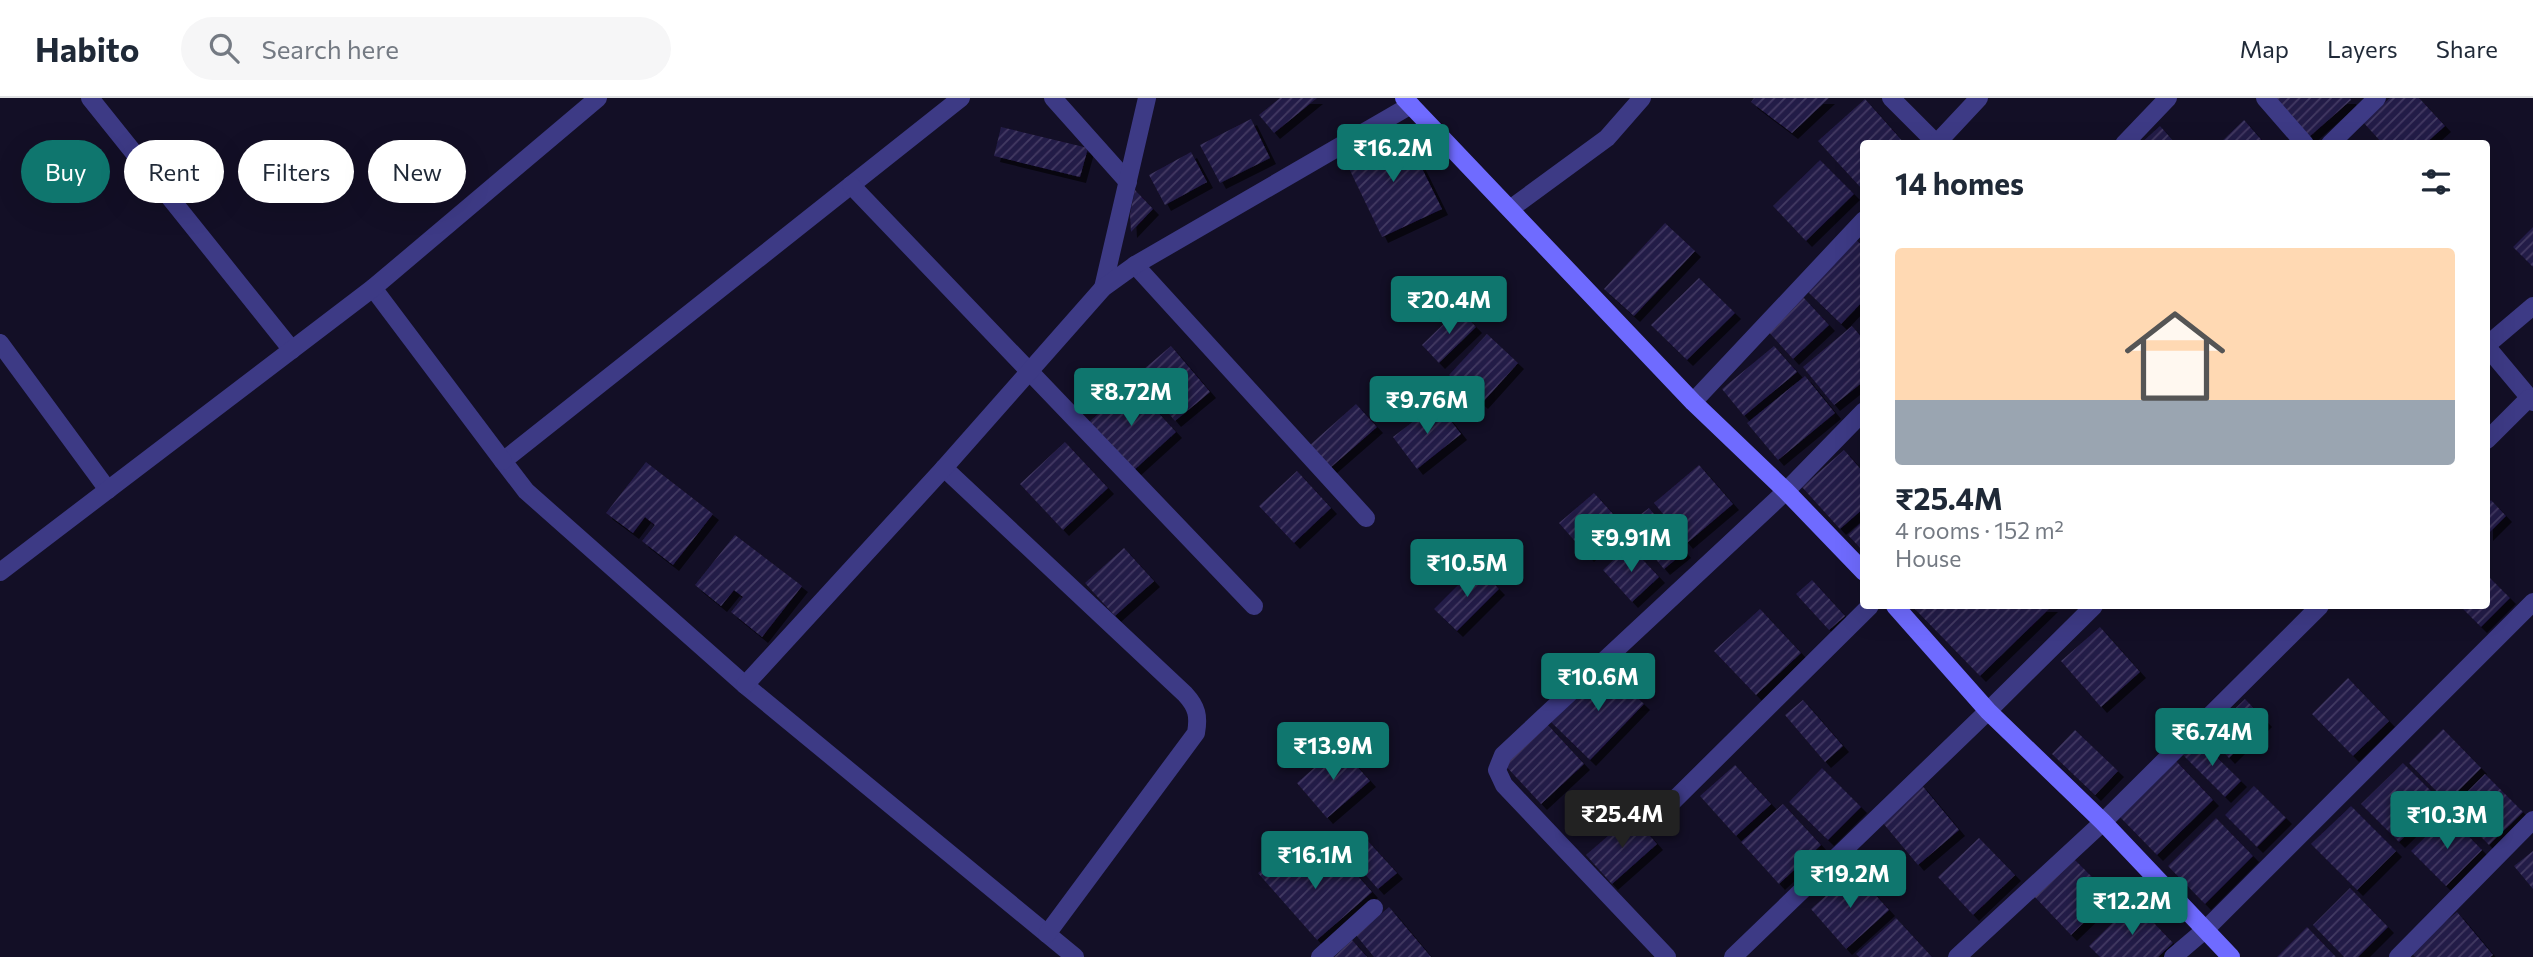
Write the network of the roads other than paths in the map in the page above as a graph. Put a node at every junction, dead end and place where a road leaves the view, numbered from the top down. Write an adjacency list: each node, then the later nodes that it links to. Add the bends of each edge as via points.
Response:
1 (90, 98): 28 (street)
2 (598, 98): 23 (street)
3 (961, 98): 19 (street)
4 (1053, 98): 18 (street)
5 (1147, 98): 18 (street)
6 (1642, 98): 20 (street, via 1607,138)
7 (1891, 98): 13 (street)
8 (1979, 98): 14 (street)
9 (2168, 98): 15 (street)
10 (2265, 98): 16 (street)
11 (2377, 98): 17 (street)
12 (1408, 102): 20 (street); 22 (street)
13 (1933, 140)
14 (1939, 140)
15 (2128, 140)
16 (2302, 140)
17 (2334, 140)
18 (1128, 182): 24 (street)
19 (851, 185): 30 (street); 35 (street)
20 (1510, 209): 32 (street)
21 (1860, 224): 32 (street)
22 (1135, 265): 24 (street); 39 (street)
23 (373, 288): 28 (street); 35 (street)
24 (1103, 288): 30 (street)
25 (2533, 306): 27 (street)
26 (0, 343): 37 (street)
27 (2490, 343)
28 (292, 350): 37 (street)
29 (2490, 350): 31 (street)
30 (1028, 372): 36 (street); 43 (street)
31 (2531, 400): 34 (street)
32 (1693, 402): 38 (street)
33 (1860, 415): 38 (street)
34 (2490, 437)
35 (503, 461): 48 (street, via 526,491)
36 (944, 468): 48 (street); 55 (street, via 1185,694 1195,704 1199,719 1196,733)
37 (108, 490): 41 (street)
38 (1786, 491): 40 (street); 58 (street, via 1503,755 1497,770 1504,785)
39 (1366, 518)
40 (1860, 568)
41 (0, 572)
42 (2533, 602): 54 (street)
43 (1254, 606)
44 (1867, 609): 52 (street)
45 (1898, 609): 49 (street)
46 (2091, 609): 49 (street)
47 (2317, 609): 51 (street)
48 (745, 685): 55 (street)
49 (1989, 711): 51 (street); 59 (street)
50 (2533, 820): 63 (street)
51 (2103, 822): 54 (street); 60 (street)
52 (1650, 824)
53 (1374, 908): 57 (street)
54 (2206, 929): 61 (street); 62 (street)
55 (1047, 934): 56 (street)
56 (1075, 957)
57 (1320, 957)
58 (1667, 957)
59 (1733, 957)
60 (1957, 957)
61 (2173, 957)
62 (2231, 957)
63 (2398, 957)

